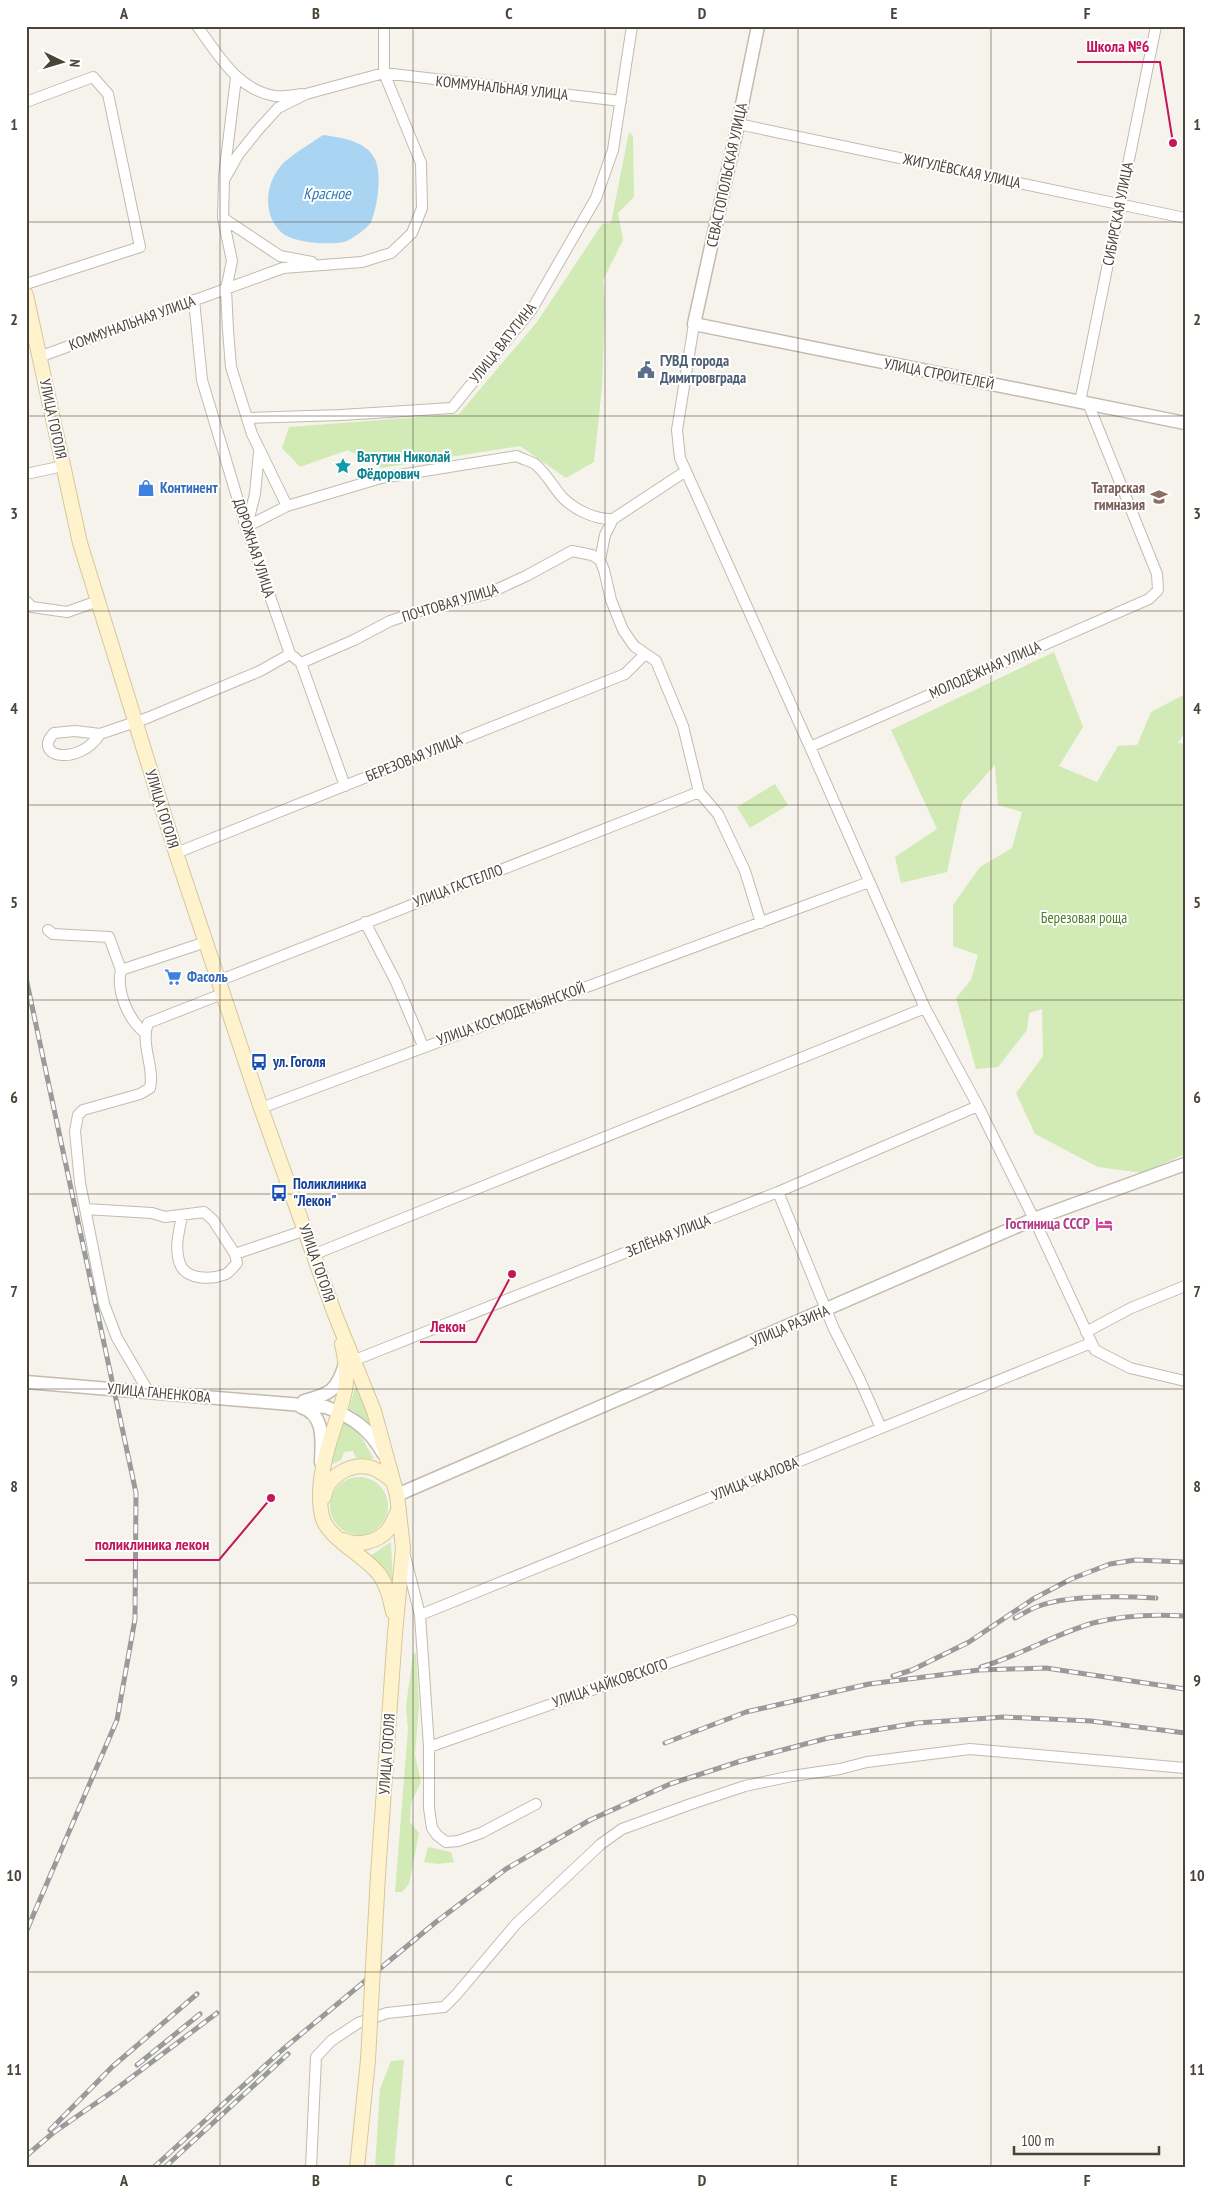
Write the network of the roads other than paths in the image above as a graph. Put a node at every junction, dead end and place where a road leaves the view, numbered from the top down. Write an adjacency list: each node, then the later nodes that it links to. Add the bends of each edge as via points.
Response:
1 (197, 26): 7 (street)
2 (384, 26): 6 (street)
3 (632, 26): 9 (street, УЛИЦА ВАТУТИНА)
4 (758, 26): 11 (street, СЕВАСТОПОЛЬСКАЯ УЛИЦА)
5 (1156, 26): 13 (street, СИБИРСКАЯ УЛИЦА)
6 (384, 73): 8 (street, КОММУНАЛЬНАЯ УЛИЦА); 9 (street, КОММУНАЛЬНАЯ УЛИЦА); 16 (street, КОММУНАЛЬНАЯ УЛИЦА, via 421,163 422,208 412,233 391,253 362,262)
7 (236, 78): 8 (street, via 276,96); 12 (street)
8 (306, 94): 12 (street, КОММУНАЛЬНАЯ УЛИЦА, via 278,108 238,155)
9 (620, 101): 24 (street, УЛИЦА ВАТУТИНА, via 613,150 596,198 532,309 452,408 341,416)
10 (26, 102): 17 (street, via 93,77 108,94 140,247)
11 (738, 124): 13 (street, ЖИГУЛЁВСКАЯ УЛИЦА); 21 (street, СЕВАСТОПОЛЬСКАЯ УЛИЦА)
12 (224, 180): 14 (street, КОММУНАЛЬНАЯ УЛИЦА)
13 (1120, 204): 15 (street, ЖИГУЛЁВСКАЯ УЛИЦА); 23 (street, СИБИРСКАЯ УЛИЦА)
14 (223, 218): 16 (street, via 280,256); 18 (street, КОММУНАЛЬНАЯ УЛИЦА, via 232,261)
15 (1185, 218)
16 (322, 264): 18 (street, КОММУНАЛЬНАЯ УЛИЦА, via 283,268)
17 (26, 284)
18 (226, 289): 20 (street, КОММУНАЛЬНАЯ УЛИЦА); 24 (street, via 231,367)
19 (26, 295): 22 (main road, УЛИЦА ГОГОЛЯ)
20 (194, 300): 22 (street, КОММУНАЛЬНАЯ УЛИЦА); 32 (street, ДОРОЖНАЯ УЛИЦА, via 202,380)
21 (694, 324): 23 (street, УЛИЦА СТРОИТЕЛЕЙ); 28 (street, via 678,430 680,458)
22 (39, 357): 27 (main road, УЛИЦА ГОГОЛЯ)
23 (1084, 403): 25 (street, УЛИЦА СТРОИТЕЛЕЙ); 41 (street, МОЛОДЁЖНАЯ УЛИЦА, via 1156,574 1158,590 1149,599)
24 (247, 418): 26 (street)
25 (1185, 423)
26 (259, 452): 30 (street); 32 (street, via 255,494)
27 (63, 466): 29 (street); 35 (main road, УЛИЦА ГОГОЛЯ, via 80,543)
28 (686, 471): 31 (street); 41 (street)
29 (26, 474)
30 (287, 506): 31 (street, via 381,478 517,456 534,464 551,480 562,498 579,510 605,520); 32 (street)
31 (613, 519): 33 (street, via 605,535)
32 (246, 527): 36 (street, ДОРОЖНАЯ УЛИЦА)
33 (600, 560): 37 (street, via 610,600 623,630); 38 (street, ПОЧТОВАЯ УЛИЦА, via 572,551 487,594 390,621)
34 (26, 601): 35 (street, via 32,607 67,612)
35 (98, 601): 39 (main road, УЛИЦА ГОГОЛЯ)
36 (290, 654): 38 (street); 39 (street, via 260,671)
37 (644, 654): 42 (street, БЕРЕЗОВАЯ УЛИЦА, via 625,674); 43 (street, via 656,661 683,726)
38 (301, 663): 42 (street)
39 (136, 722): 40 (street); 44 (main road, УЛИЦА ГОГОЛЯ)
40 (100, 734)
41 (810, 747): 45 (street)
42 (344, 786): 44 (street, БЕРЕЗОВАЯ УЛИЦА)
43 (699, 792): 46 (street, УЛИЦА ГАСТЕЛЛО); 47 (street, via 718,814 741,863)
44 (176, 853): 49 (main road, УЛИЦА ГОГОЛЯ)
45 (869, 882): 47 (street, УЛИЦА КОСМОДЕМЬЯНСКОЙ); 52 (street)
46 (364, 922): 51 (street, УЛИЦА ГАСТЕЛЛО); 54 (street, via 396,982)
47 (761, 923): 54 (street, УЛИЦА КОСМОДЕМЬЯНСКОЙ)
48 (48, 930): 50 (street, via 53,934 109,937)
49 (206, 942): 50 (street); 51 (main road, УЛИЦА ГОГОЛЯ)
50 (121, 970): 53 (street, via 121,992 135,1024)
51 (220, 987): 53 (street, УЛИЦА ГАСТЕЛЛО, via 148,1023); 56 (main road, УЛИЦА ГОГОЛЯ)
52 (925, 1008): 55 (street); 64 (street)
53 (144, 1032): 59 (street, via 152,1079 150,1088 140,1094 84,1110 78,1115 75,1131)
54 (423, 1046): 56 (street, УЛИЦА КОСМОДЕМЬЯНСКОЙ)
55 (978, 1106): 58 (street, ЗЕЛЁНАЯ УЛИЦА); 61 (street)
56 (261, 1108): 62 (main road, УЛИЦА ГОГОЛЯ)
57 (1185, 1164): 61 (street, УЛИЦА РАЗИНА)
58 (778, 1192): 66 (street); 69 (street, ЗЕЛЁНАЯ УЛИЦА)
59 (85, 1208): 60 (street); 72 (street, via 104,1304 117,1338)
60 (182, 1216): 63 (street, via 204,1212); 63 (street, via 176,1245 180,1265 192,1276 207,1278 227,1274 237,1263)
61 (1034, 1220): 66 (street, УЛИЦА РАЗИНА); 67 (street)
62 (306, 1230): 63 (street); 64 (main road, УЛИЦА ГОГОЛЯ)
63 (235, 1254)
64 (315, 1254): 69 (main road, УЛИЦА ГОГОЛЯ)
65 (1185, 1286): 67 (street)
66 (826, 1310): 75 (street); 78 (street, УЛИЦА РАЗИНА)
67 (1086, 1332): 68 (street)
68 (1091, 1343): 71 (street, via 1095,1350 1130,1368); 75 (street, УЛИЦА ЧКАЛОВА)
69 (350, 1361): 73 (street, via 336,1386 326,1395); 74 (main road); 76 (main road, via 374,1411)
70 (26, 1382): 72 (street, УЛИЦА ГАНЕНКОВА)
71 (1185, 1382)
72 (148, 1391): 73 (street, УЛИЦА ГАНЕНКОВА)
73 (291, 1404): 74 (street, УЛИЦА ГАНЕНКОВА, via 326,1407); 77 (street, via 314,1414 320,1425)
74 (340, 1412): 76 (street, УЛИЦА ГАНЕНКОВА, via 369,1432); 77 (main road, via 324,1462)
75 (881, 1428): 82 (street, УЛИЦА ЧКАЛОВА)
76 (389, 1464): 78 (main road)
77 (320, 1491): 79 (main road)
78 (397, 1495): 79 (main road, via 369,1467 356,1467 342,1471 324,1492); 80 (main road, via 387,1532 362,1544); 81 (main road)
79 (322, 1515): 80 (main road)
80 (335, 1536): 84 (main road, via 379,1574 388,1592)
81 (403, 1548): 82 (street); 84 (main road)
82 (420, 1615): 85 (street)
83 (792, 1620): 85 (street, УЛИЦА ЧАЙКОВСКОГО)
84 (395, 1633): 89 (main road, УЛИЦА ГОГОЛЯ, bridge, via 368,2060)
85 (429, 1747): 87 (street, via 432,1828 446,1842 481,1833)
86 (1185, 1768): 88 (street, via 970,1749 867,1762 746,1786 622,1829 601,1844 516,1924 444,2007 387,2013 358,2022 316,2057)
87 (536, 1804)
88 (311, 2168)
89 (357, 2168)

